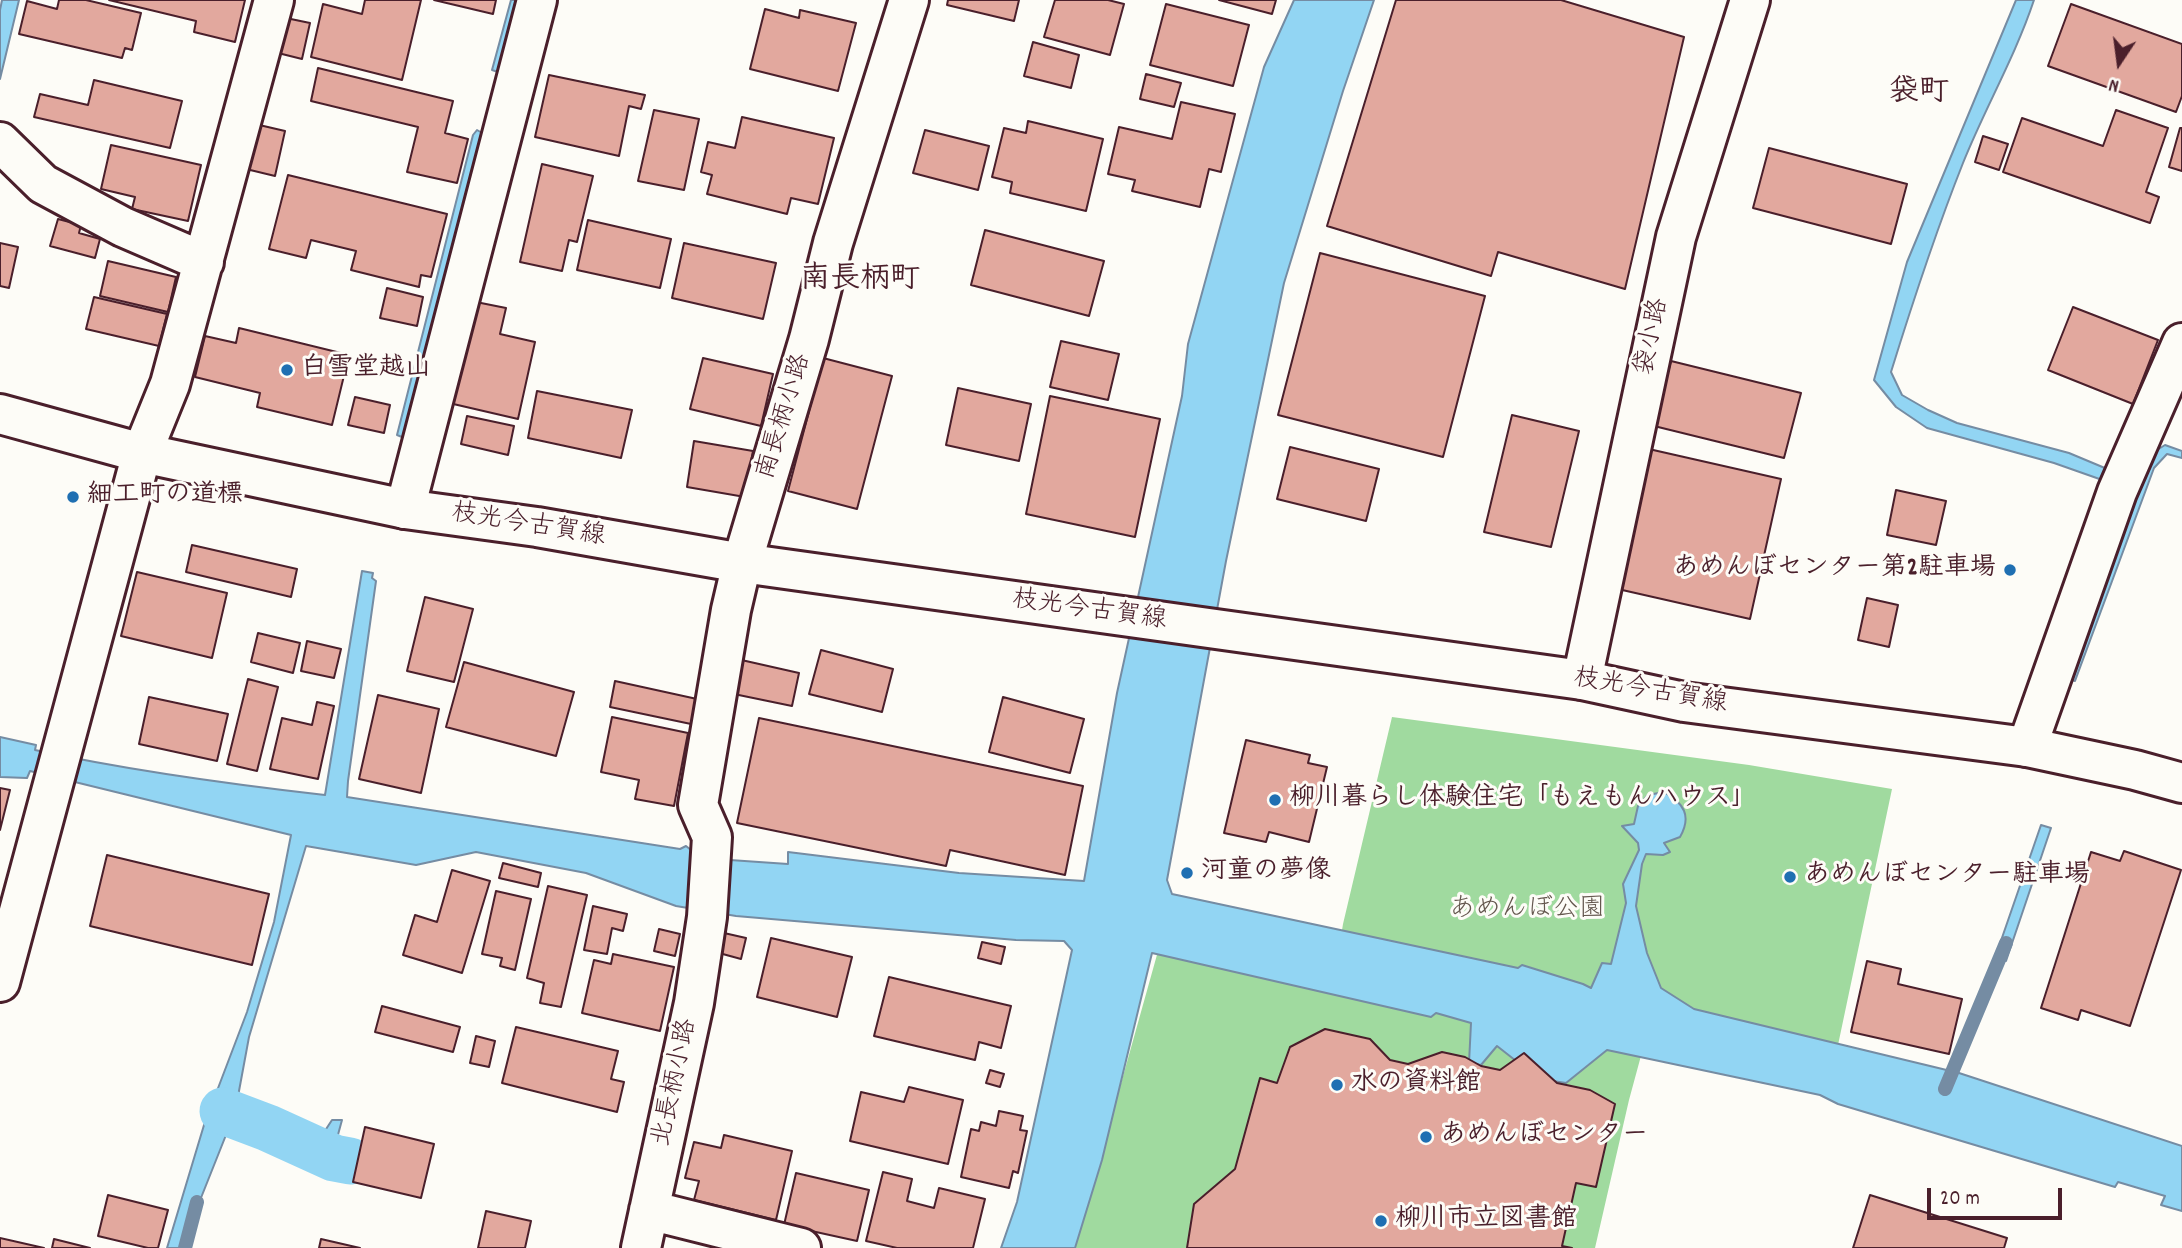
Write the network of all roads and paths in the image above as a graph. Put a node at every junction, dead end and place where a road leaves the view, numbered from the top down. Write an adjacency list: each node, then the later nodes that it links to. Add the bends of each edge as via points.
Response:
1 (274, 0): 6 (street)
2 (537, 0): 10 (street)
3 (909, 0): 11 (street, 南長柄小路)
4 (1750, 0): 12 (street, 袋小路, via 1675,237)
5 (0, 142): 6 (street, via 43,184 123,227)
6 (204, 262): 9 (street, via 170,384)
7 (2182, 343): 13 (street, via 2121,481)
8 (0, 414): 9 (street, 枝光今古賀線)
9 (142, 453): 10 (street, 枝光今古賀線); 16 (street)
10 (405, 509): 11 (street, 枝光今古賀線)
11 (741, 562): 12 (street, 枝光今古賀線); 15 (street, 南長柄小路, via 698,805)
12 (1582, 680): 13 (street, 枝光今古賀線, via 1684,702)
13 (2027, 747): 14 (street, 枝光今古賀線)
14 (2182, 783)
15 (712, 837): 17 (street, 北長柄小路, via 694,1003)
16 (0, 982)
17 (649, 1210): 18 (street, 北長柄小路); 19 (street)
18 (641, 1248)
19 (801, 1248)

